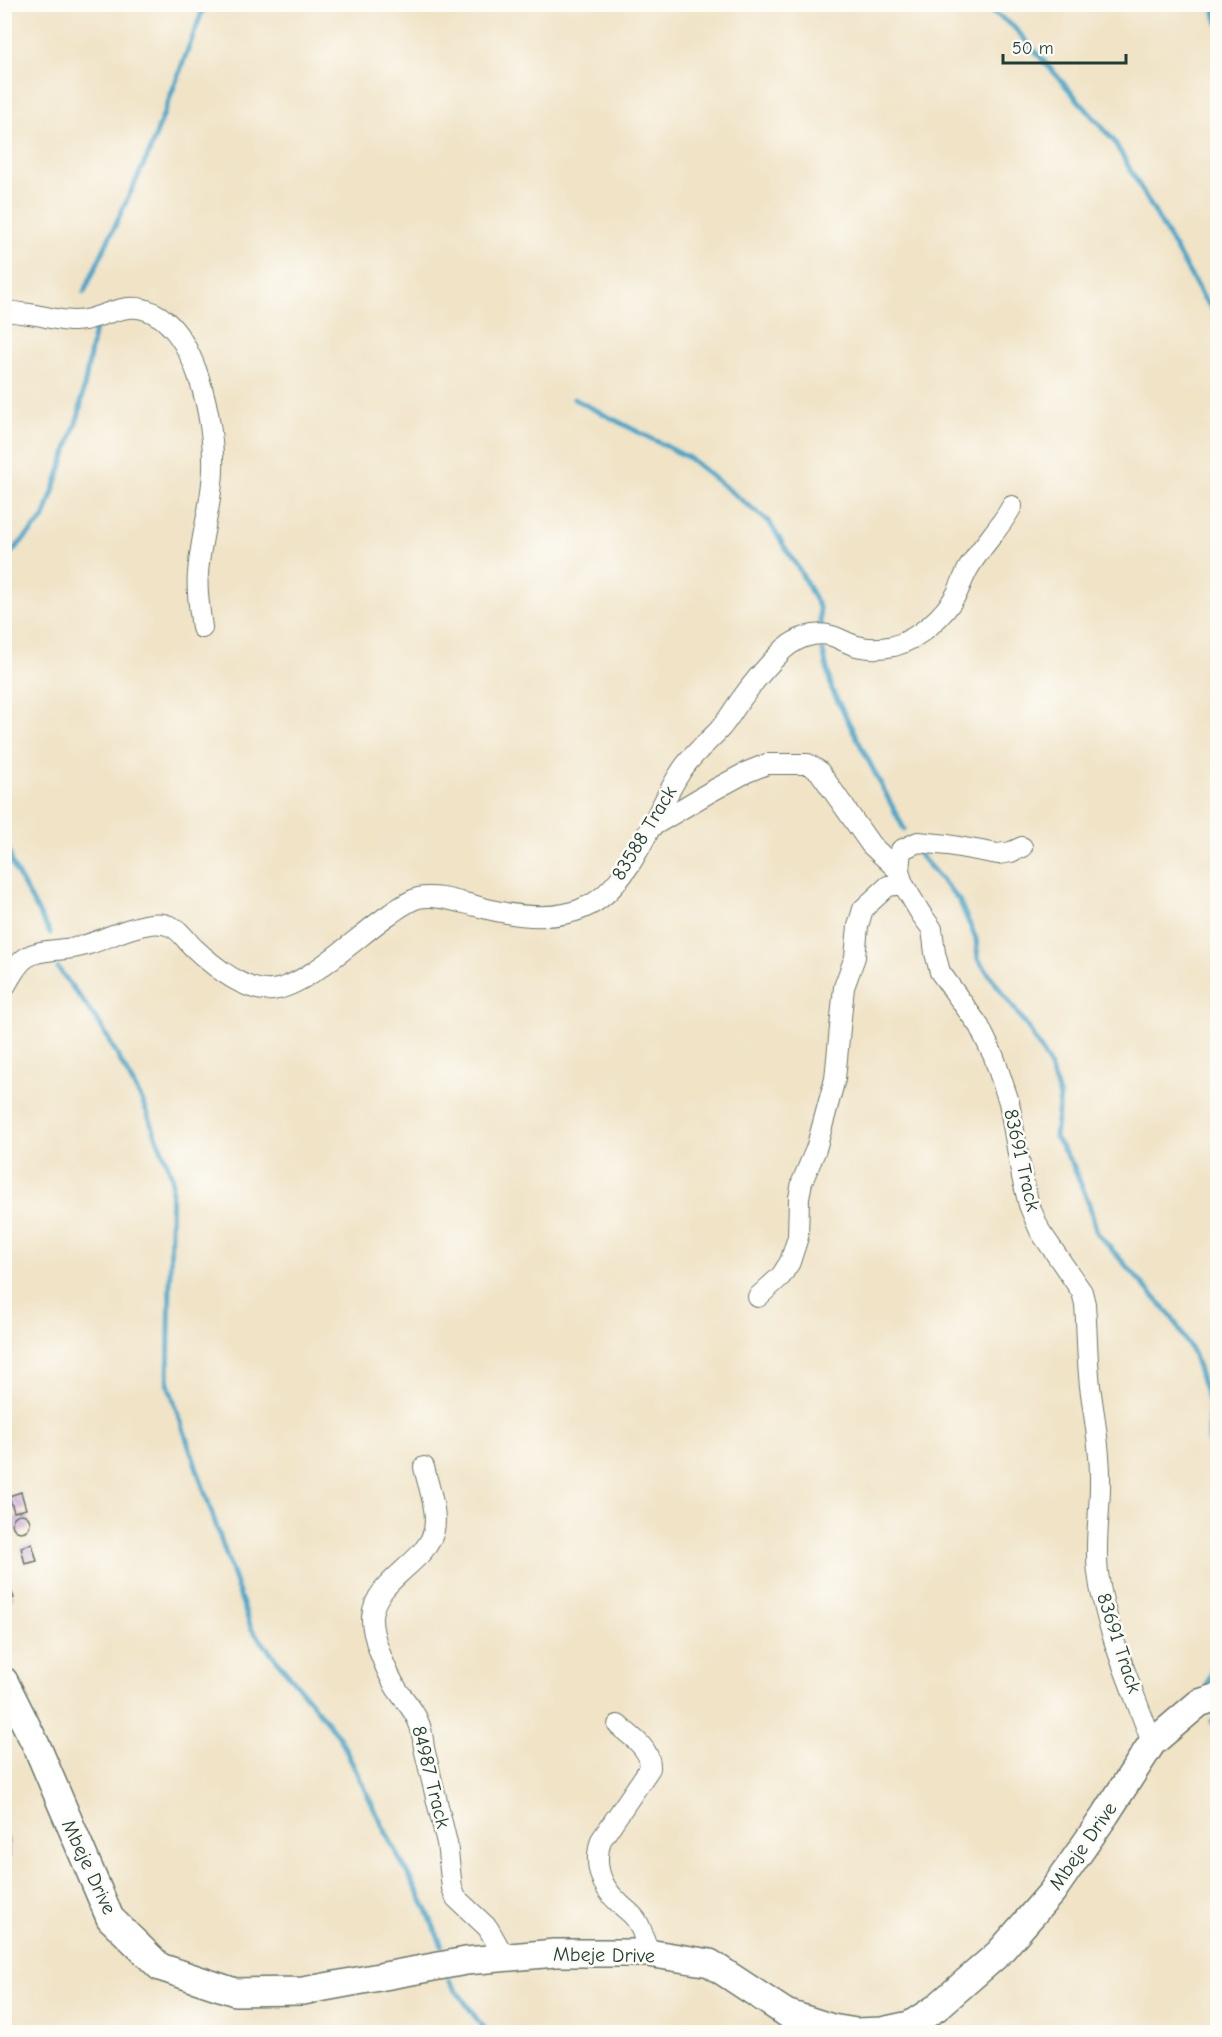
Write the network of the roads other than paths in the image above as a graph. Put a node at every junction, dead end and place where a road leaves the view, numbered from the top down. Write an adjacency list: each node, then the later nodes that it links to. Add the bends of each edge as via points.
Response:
1 (4, 310): 3 (street, via 62,321 86,320 129,307 144,309 164,319 180,336 196,371 212,435 213,471 197,575)
2 (1012, 506): 4 (street, 83588 Track, via 968,569 945,611 911,638 877,648 818,634 788,646 719,730 692,756)
3 (202, 628)
4 (651, 827): 6 (street, 83691 Track, via 757,768 767,764 808,764 819,771 871,845); 7 (street, 83588 Track, via 621,877 591,905 558,914 525,916 456,901 415,899 288,987 254,989 218,968 172,926 158,924 144,925 92,944 38,952 20,963)
5 (1022, 848): 6 (street, via 998,854 918,842 901,850)
6 (901, 878): 8 (street, via 863,909 855,957 844,987 835,1079 816,1149 802,1182 798,1237 781,1276); 13 (street, 83691 Track, via 933,929 940,972 979,1026 994,1058 1009,1102 1029,1205 1040,1231 1082,1292 1099,1449 1098,1571 1113,1632)
7 (4, 988)
8 (758, 1297)
9 (424, 1467): 15 (street, 84987 Track, via 434,1518 431,1541 380,1594 373,1606 372,1622 384,1663 422,1732 447,1843 452,1888 456,1898 488,1928)
10 (4, 1681): 15 (street, Mbeje Drive, via 38,1749 110,1918 160,1967 234,1992 303,1991 466,1961)
11 (1218, 1697): 13 (street, Mbeje Drive, via 1200,1703)
12 (618, 1725): 14 (street, via 647,1751 650,1768 601,1840 598,1866 600,1878 611,1895 637,1919)
13 (1152, 1743): 14 (street, Mbeje Drive, via 1052,1892 1007,1944 936,2008 910,2025 882,2031 832,2028 786,2013 710,1963)
14 (648, 1953): 15 (street, Mbeje Drive, via 555,1953)
15 (506, 1958)

